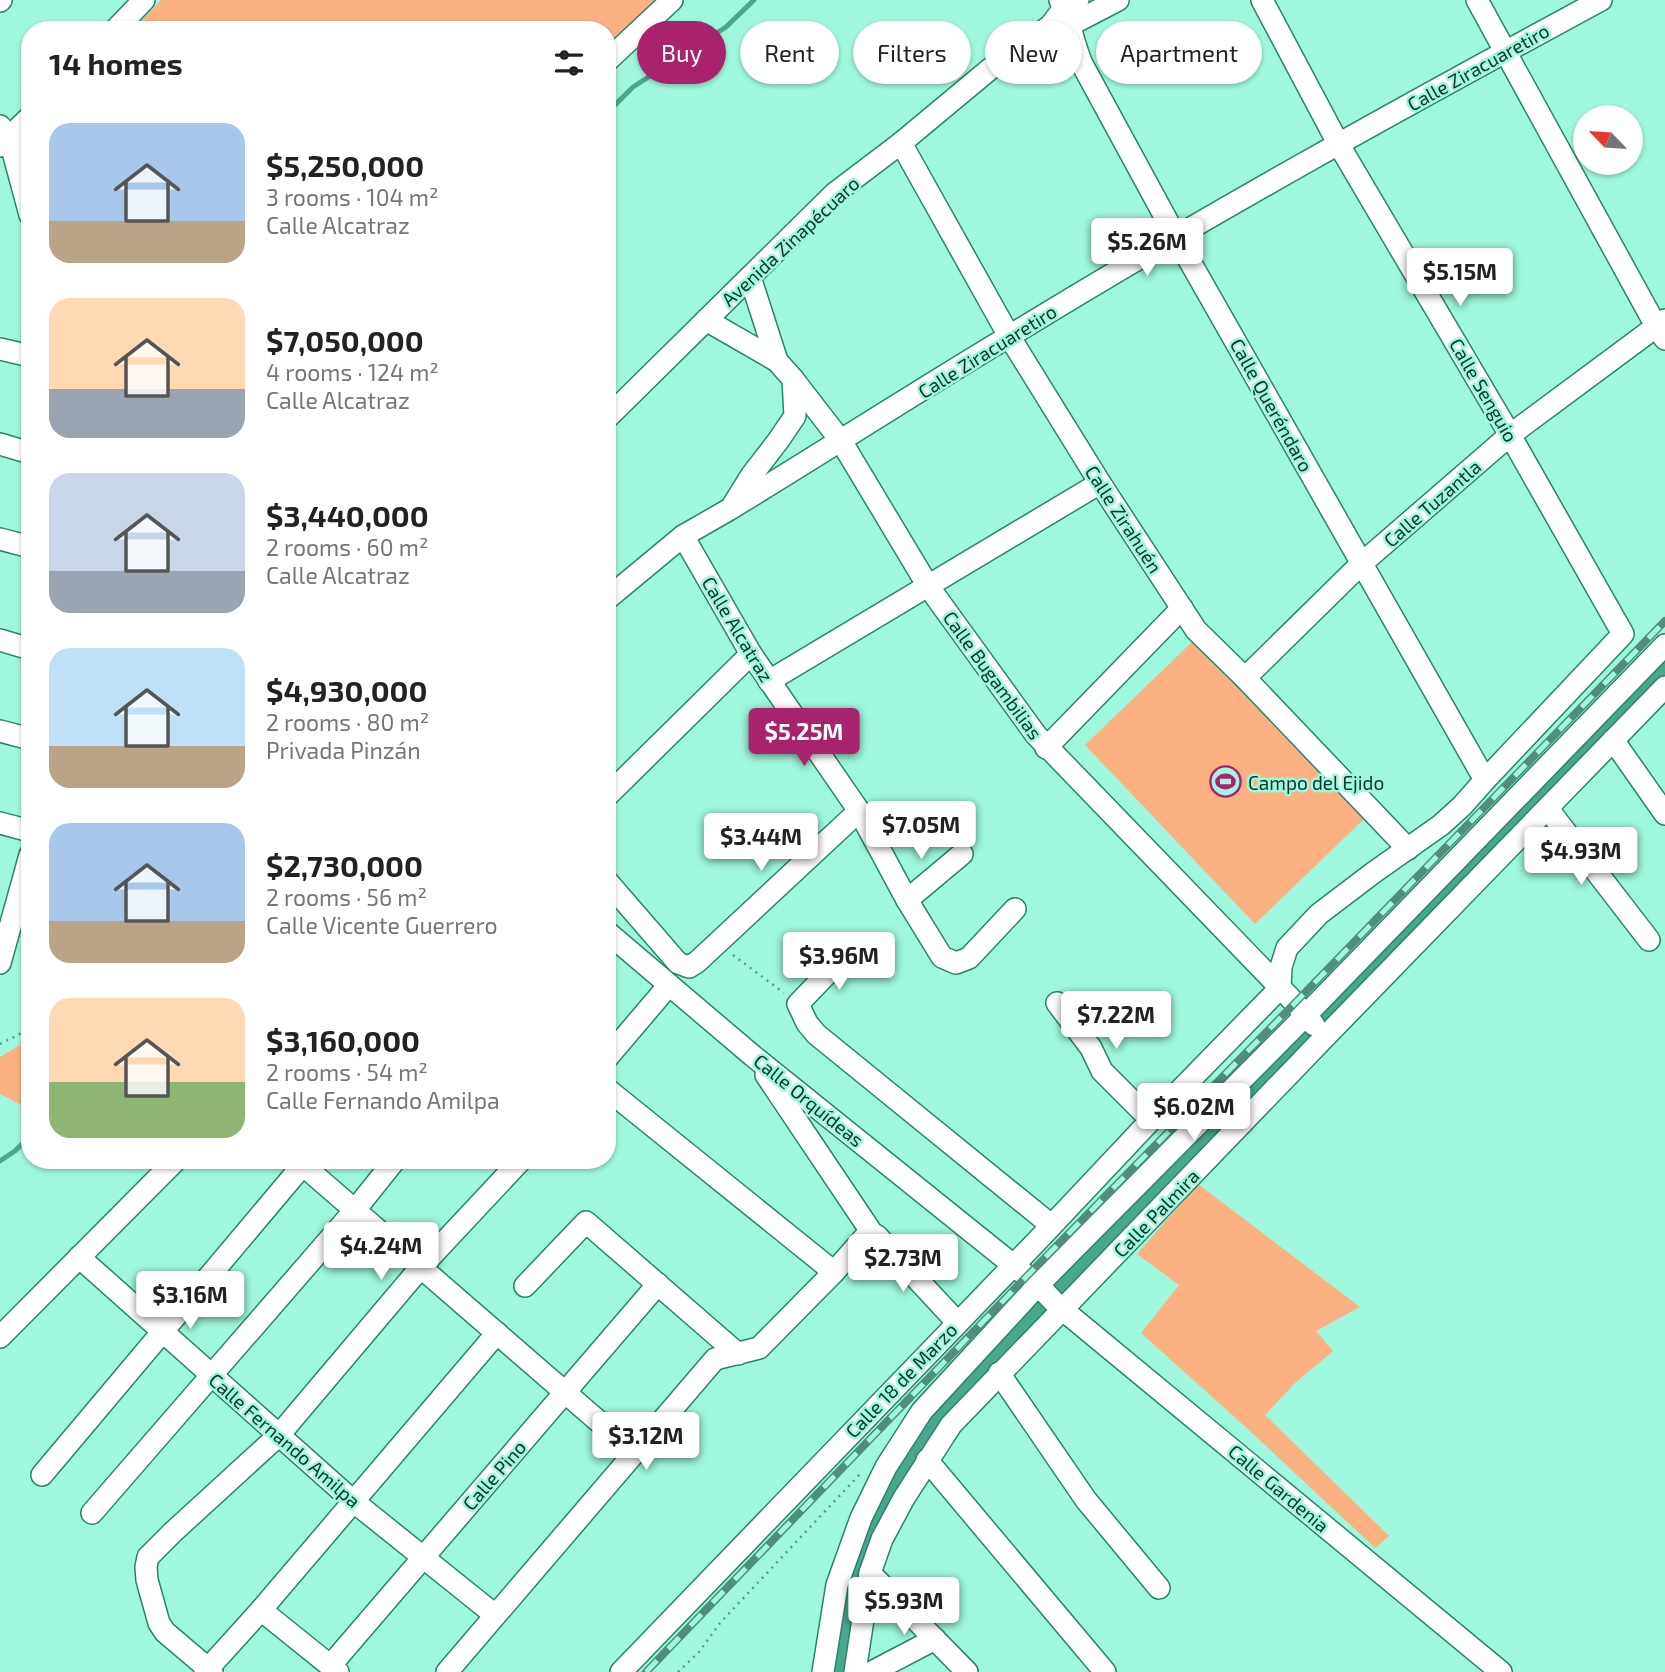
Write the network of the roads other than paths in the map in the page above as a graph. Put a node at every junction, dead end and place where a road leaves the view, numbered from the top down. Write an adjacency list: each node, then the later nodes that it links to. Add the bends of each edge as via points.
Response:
1 (144, 0): 8 (street)
2 (672, 0): 10 (street)
3 (1118, 0): 7 (street, Avenida Zinapécuaro)
4 (1262, 0): 14 (street, Calle Senguio)
5 (1477, 0): 9 (street)
6 (1601, 0): 9 (street, Calle Ziracuaretiro)
7 (1064, 12): 13 (street, Avenida Zinapécuaro); 16 (street, Calle Queréndaro, via 1082,64)
8 (124, 21)
9 (1505, 52): 14 (street, Calle Ziracuaretiro); 19 (street)
10 (616, 53)
11 (21, 123): 12 (street)
12 (3, 136): 15 (street)
13 (901, 143): 17 (street, Avenida Zinapécuaro, via 835,194); 20 (street, Calle Zirahuén)
14 (1339, 145): 16 (street, Calle Ziracuaretiro); 26 (street, Calle Senguio)
15 (21, 189)
16 (1177, 237): 20 (street, Calle Ziracuaretiro); 35 (street, Calle Queréndaro)
17 (750, 277): 18 (street, Avenida Zinapécuaro); 23 (street)
18 (706, 320): 23 (street, Calle Bugambilias); 25 (street, Avenida Zinapécuaro)
19 (1662, 328): 26 (street, Calle Tuzantla)
20 (1009, 336): 27 (street, Calle Ziracuaretiro); 30 (street, Calle Zirahuén)
21 (0, 349): 22 (street)
22 (21, 354)
23 (777, 361): 24 (street, Calle Bugambilias)
24 (793, 379): 27 (street, Calle Bugambilias); 31 (street, via 795,416)
25 (616, 409)
26 (1510, 435): 35 (street, Calle Tuzantla); 50 (street, Calle Senguio, via 1623,634)
27 (841, 441): 31 (street, Calle Ziracuaretiro); 36 (street, Calle Bugambilias)
28 (0, 444): 29 (street)
29 (21, 450)
30 (1100, 482): 36 (street); 38 (street, Calle Zirahuén)
31 (730, 509): 32 (street, Calle Ziracuaretiro)
32 (683, 536): 37 (street, Calle Ziracuaretiro); 42 (street, Calle Alcatraz)
33 (0, 539): 34 (street)
34 (21, 545)
35 (1362, 564): 43 (street, Calle Tuzantla); 50 (street, Calle Queréndaro)
36 (928, 586): 44 (street); 49 (street, Calle Bugambilias)
37 (616, 592)
38 (1182, 608): 43 (street, Calle Zirahuén, via 1196,630); 49 (street)
39 (0, 640): 40 (street)
40 (21, 646)
41 (1662, 652): 52 (street)
42 (751, 654): 44 (street, Calle Alcatraz); 51 (street)
43 (1245, 678): 58 (street, Calle Zirahuén)
44 (769, 681): 53 (street, Calle Alcatraz)
45 (1665, 687): 48 (street, Calle Palmira)
46 (0, 731): 47 (street)
47 (21, 737)
48 (1613, 740): 54 (street); 55 (street, Calle Palmira)
49 (1046, 748): 70 (street, Calle Bugambilias)
50 (1485, 780): 58 (street, via 1441,825)
51 (616, 787)
52 (1515, 800): 55 (street); 72 (street)
53 (859, 811): 61 (street, via 689,967 678,963); 62 (street, Calle Alcatraz)
54 (1665, 814)
55 (1538, 818): 66 (street); 73 (street, Calle Palmira)
56 (0, 823): 57 (street)
57 (21, 829)
58 (1408, 849): 70 (street, via 1319,915 1287,948)
59 (962, 854): 62 (street)
60 (21, 879): 64 (street)
61 (616, 891)
62 (907, 900): 63 (street, Calle Alcatraz, via 942,957 956,963 969,958)
63 (1015, 909)
64 (5, 921): 68 (street)
65 (616, 940): 69 (street, Calle Orquídeas)
66 (1648, 940)
67 (849, 951): 84 (street, via 798,1004 807,1023)
68 (0, 963)
69 (669, 985): 74 (street); 75 (street, Calle Orquídeas)
70 (1280, 988): 72 (street, Calle Bugambilias); 77 (street, Calle 18 de Marzo)
71 (1057, 1003): 77 (street, via 1091,1048 1102,1071)
72 (1307, 1016): 73 (street, Calle Bugambilias); 92 (street)
73 (1323, 1037): 93 (street, Calle Palmira)
74 (616, 1047)
75 (753, 1056): 85 (street); 87 (street, Calle Orquídeas)
76 (616, 1096): 89 (street)
77 (1151, 1119): 84 (street, Calle 18 de Marzo)
78 (167, 1169): 86 (street)
79 (296, 1169): 95 (street)
80 (310, 1169): 83 (street)
81 (388, 1169): 83 (street)
82 (513, 1169): 88 (street)
83 (355, 1210): 88 (street); 100 (street)
84 (1051, 1225): 87 (street, Calle 18 de Marzo)
85 (873, 1234): 89 (street); 94 (street)
86 (79, 1257): 95 (street, Calle Fernando Amilpa); 97 (street)
87 (1013, 1265): 92 (street, Calle Orquídeas); 94 (street, Calle 18 de Marzo)
88 (421, 1267): 96 (street); 102 (street)
89 (834, 1272): 98 (street, via 759,1348)
90 (657, 1284): 91 (street, via 586,1222); 98 (street); 101 (street, Calle Pino)
91 (525, 1286)
92 (1040, 1286): 93 (street, Calle Gardenia); 116 (street, via 922,1411 886,1467 861,1518 837,1585)
93 (1060, 1307): 99 (street, Calle Palmira); 123 (street, Calle Gardenia)
94 (957, 1322): 118 (street, Calle 18 de Marzo)
95 (163, 1332): 100 (street, Calle Fernando Amilpa); 105 (street)
96 (497, 1333): 101 (street); 106 (street)
97 (0, 1337)
98 (738, 1354): 103 (street, via 715,1359)
99 (999, 1373): 104 (street, Calle Palmira, via 951,1425); 110 (street, via 1086,1500)
100 (211, 1375): 102 (street, Calle Fernando Amilpa); 107 (street)
101 (565, 1392): 103 (street); 108 (street, Calle Pino)
102 (279, 1436): 106 (street, Calle Fernando Amilpa); 115 (street, via 148,1557 148,1580 159,1623)
103 (635, 1453): 112 (street)
104 (927, 1460): 109 (street, Calle Palmira, via 882,1539); 122 (street)
105 (42, 1475)
106 (353, 1502): 108 (street, Calle Fernando Amilpa); 111 (street)
107 (92, 1513)
108 (423, 1558): 112 (street, Calle Fernando Amilpa); 114 (street, Calle Pino)
109 (870, 1573): 113 (street); 119 (street, Calle Palmira)
110 (1159, 1588)
111 (261, 1610): 114 (street); 115 (street)
112 (495, 1615): 117 (street)
113 (935, 1639): 120 (street); 121 (street)
114 (334, 1669)
115 (208, 1671)
116 (833, 1671)
117 (447, 1672)
118 (621, 1672)
119 (855, 1672)
120 (872, 1672)
121 (967, 1672)
122 (1105, 1672)
123 (1500, 1672)

